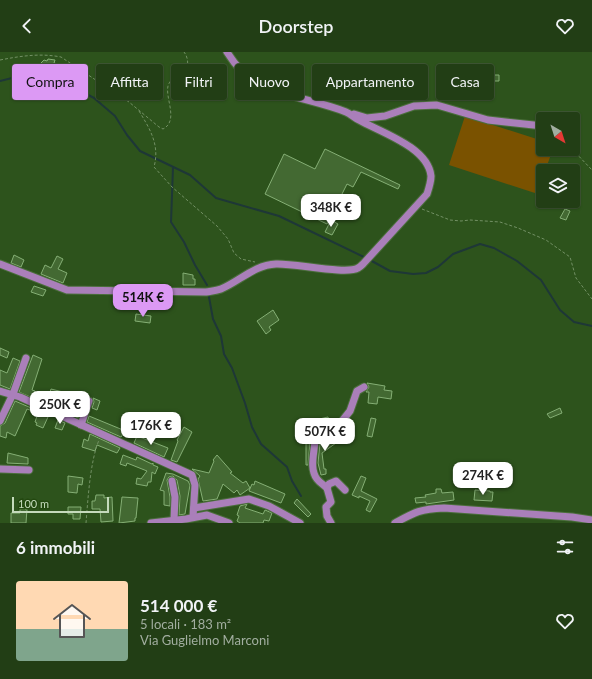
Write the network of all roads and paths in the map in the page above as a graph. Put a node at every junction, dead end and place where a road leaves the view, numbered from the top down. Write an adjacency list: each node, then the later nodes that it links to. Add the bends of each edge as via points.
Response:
1 (184, 52): 4 (path, via 188,57 186,71 175,75 168,87 170,121 167,127 159,127)
2 (227, 52): 5 (street, via 243,73 258,83)
3 (0, 60): 4 (path, via 26,55 61,57)
4 (138, 108): 10 (path, via 154,139 154,167 172,187 217,226 228,239 234,253 241,259)
5 (348, 113): 6 (street, via 367,118 385,116 414,106 437,105 488,120); 9 (street, via 406,144 423,159 431,175 430,185 427,194)
6 (536, 125)
7 (579, 156): 8 (path)
8 (592, 170)
9 (416, 206): 11 (street, via 358,269 274,264 256,268 219,290 206,292 67,290); 12 (path, via 450,220 500,222 546,240 570,257 576,278)
10 (255, 262)
11 (0, 264)
12 (592, 299)
13 (26, 358): 16 (street)
14 (364, 387): 24 (street, via 357,391 350,411 338,426 315,435 312,469 317,479)
15 (0, 391): 16 (street)
16 (13, 394): 18 (street); 19 (street)
17 (89, 400): 19 (street)
18 (0, 421)
19 (81, 425): 20 (street)
20 (101, 433): 26 (street, via 192,476 195,485); 31 (path, via 95,452)
21 (0, 469): 22 (street)
22 (29, 470)
23 (172, 481): 29 (street, via 175,497)
24 (327, 488): 25 (street, via 336,481); 35 (street, via 331,502 326,507 327,516)
25 (345, 490)
26 (194, 508): 27 (street); 34 (street, via 249,499 269,506)
27 (193, 517): 28 (street); 29 (street)
28 (204, 519): 33 (street, via 214,517)
29 (174, 520): 32 (street)
30 (592, 520): 36 (street, via 444,508 413,512)
31 (86, 523)
32 (152, 523)
33 (229, 523)
34 (300, 523)
35 (331, 523)
36 (395, 523)

